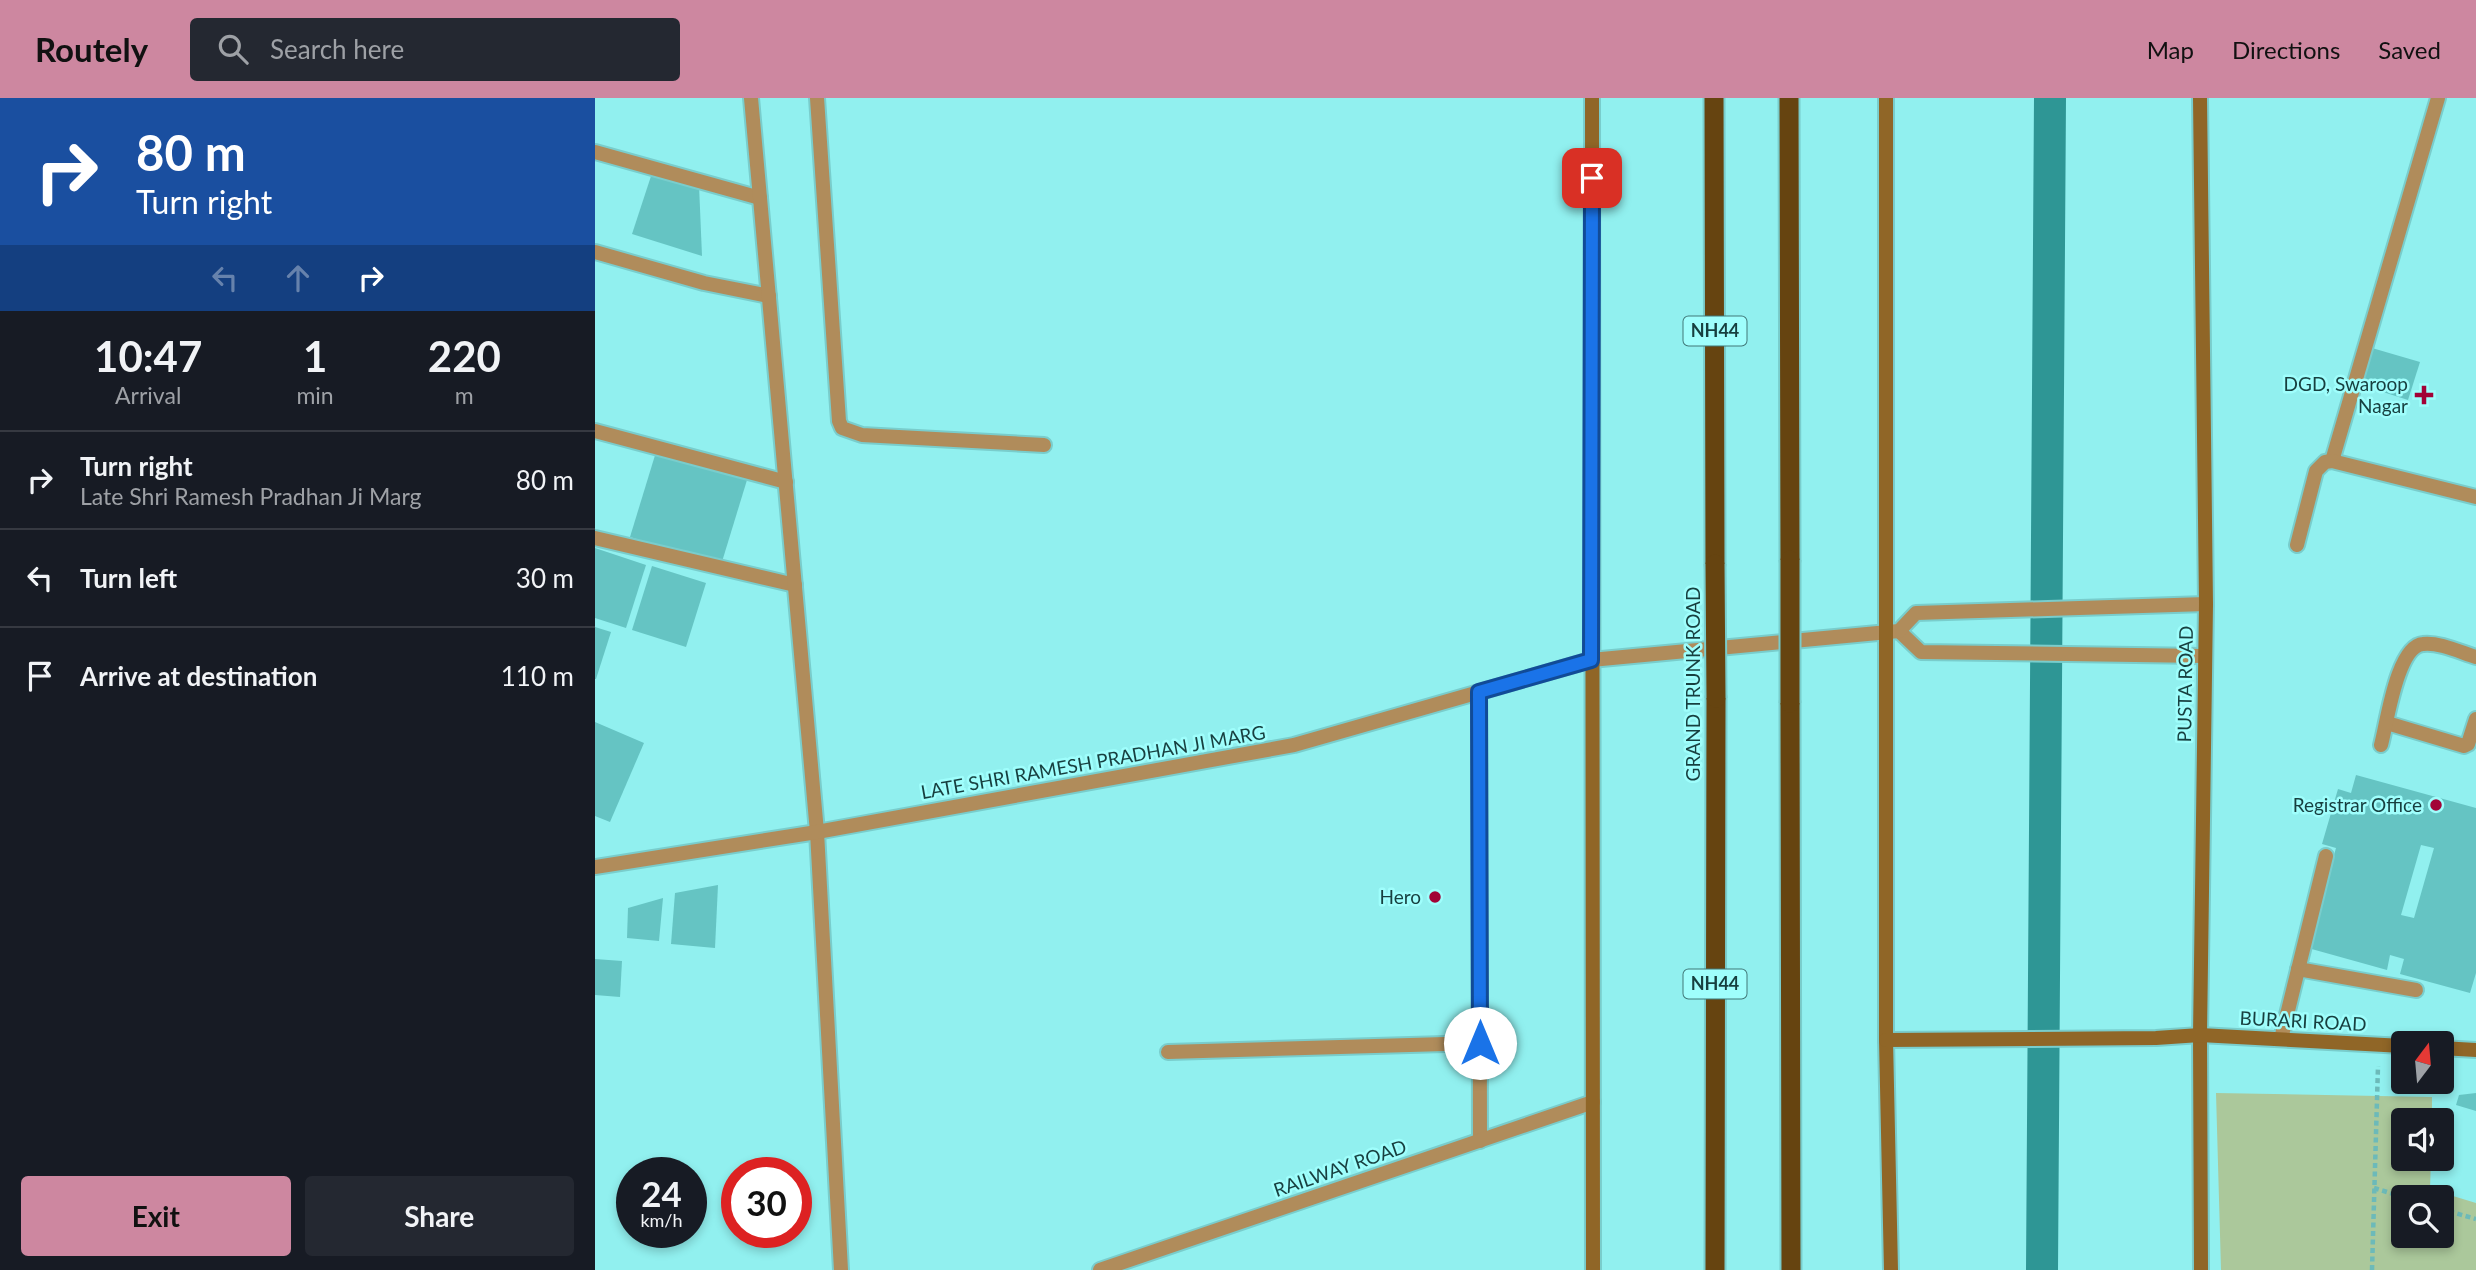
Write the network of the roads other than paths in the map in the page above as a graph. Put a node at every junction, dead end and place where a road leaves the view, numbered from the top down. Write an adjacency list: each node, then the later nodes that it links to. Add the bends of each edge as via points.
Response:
1 (751, 98): 10 (street)
2 (817, 98): 14 (street, via 842,428 862,435)
3 (1592, 98): 25 (main road)
4 (1714, 98): 48 (highway, GRAND TRUNK ROAD / NH44, bridge)
5 (1789, 98): 49 (highway, bridge)
6 (1886, 98): 22 (main road)
7 (2200, 98): 21 (main road, PUSTA ROAD)
8 (2438, 98): 15 (street)
9 (595, 152): 10 (street)
10 (760, 198): 12 (street)
11 (595, 252): 12 (street)
12 (769, 296): 16 (street)
13 (595, 431): 16 (street)
14 (1044, 445)
15 (2332, 461): 17 (street); 19 (street, via 2316,471)
16 (786, 482): 20 (street)
17 (2476, 497)
18 (595, 538): 20 (street)
19 (2297, 545)
20 (795, 585): 30 (street)
21 (2206, 604): 22 (street, via 1916,613); 23 (main road, PUSTA ROAD)
22 (1893, 632): 23 (street, via 1921,652); 25 (street, LATE SHRI RAMESH PRADHAN JI MARG); 37 (main road)
23 (2204, 656): 35 (main road, PUSTA ROAD)
24 (2476, 657): 28 (street, via 2430,644 2410,650)
25 (1591, 660): 26 (street, LATE SHRI RAMESH PRADHAN JI MARG); 43 (main road)
26 (1479, 692): 30 (street, LATE SHRI RAMESH PRADHAN JI MARG, via 1294,745); 38 (street)
27 (2476, 719): 28 (street, via 2471,739 2464,746)
28 (2386, 723): 29 (street)
29 (2381, 745)
30 (817, 832): 32 (street, LATE SHRI RAMESH PRADHAN JI MARG); 45 (street)
31 (2326, 856): 33 (street)
32 (595, 867)
33 (2298, 969): 34 (street); 36 (street)
34 (2416, 990)
35 (2200, 1035): 36 (main road, BURARI ROAD); 37 (main road, BURARI ROAD); 51 (main road, PUSTA ROAD)
36 (2281, 1039): 39 (main road, BURARI ROAD)
37 (1886, 1040): 50 (main road)
38 (1480, 1043): 42 (street); 44 (street)
39 (2391, 1046)
40 (2454, 1049): 41 (main road)
41 (2476, 1050)
42 (1168, 1052)
43 (1593, 1102): 44 (street, RAILWAY ROAD); 47 (main road)
44 (1480, 1141): 46 (street, RAILWAY ROAD)
45 (841, 1270)
46 (1100, 1270)
47 (1593, 1270)
48 (1715, 1270)
49 (1791, 1270)
50 (1891, 1270)
51 (2201, 1270)

